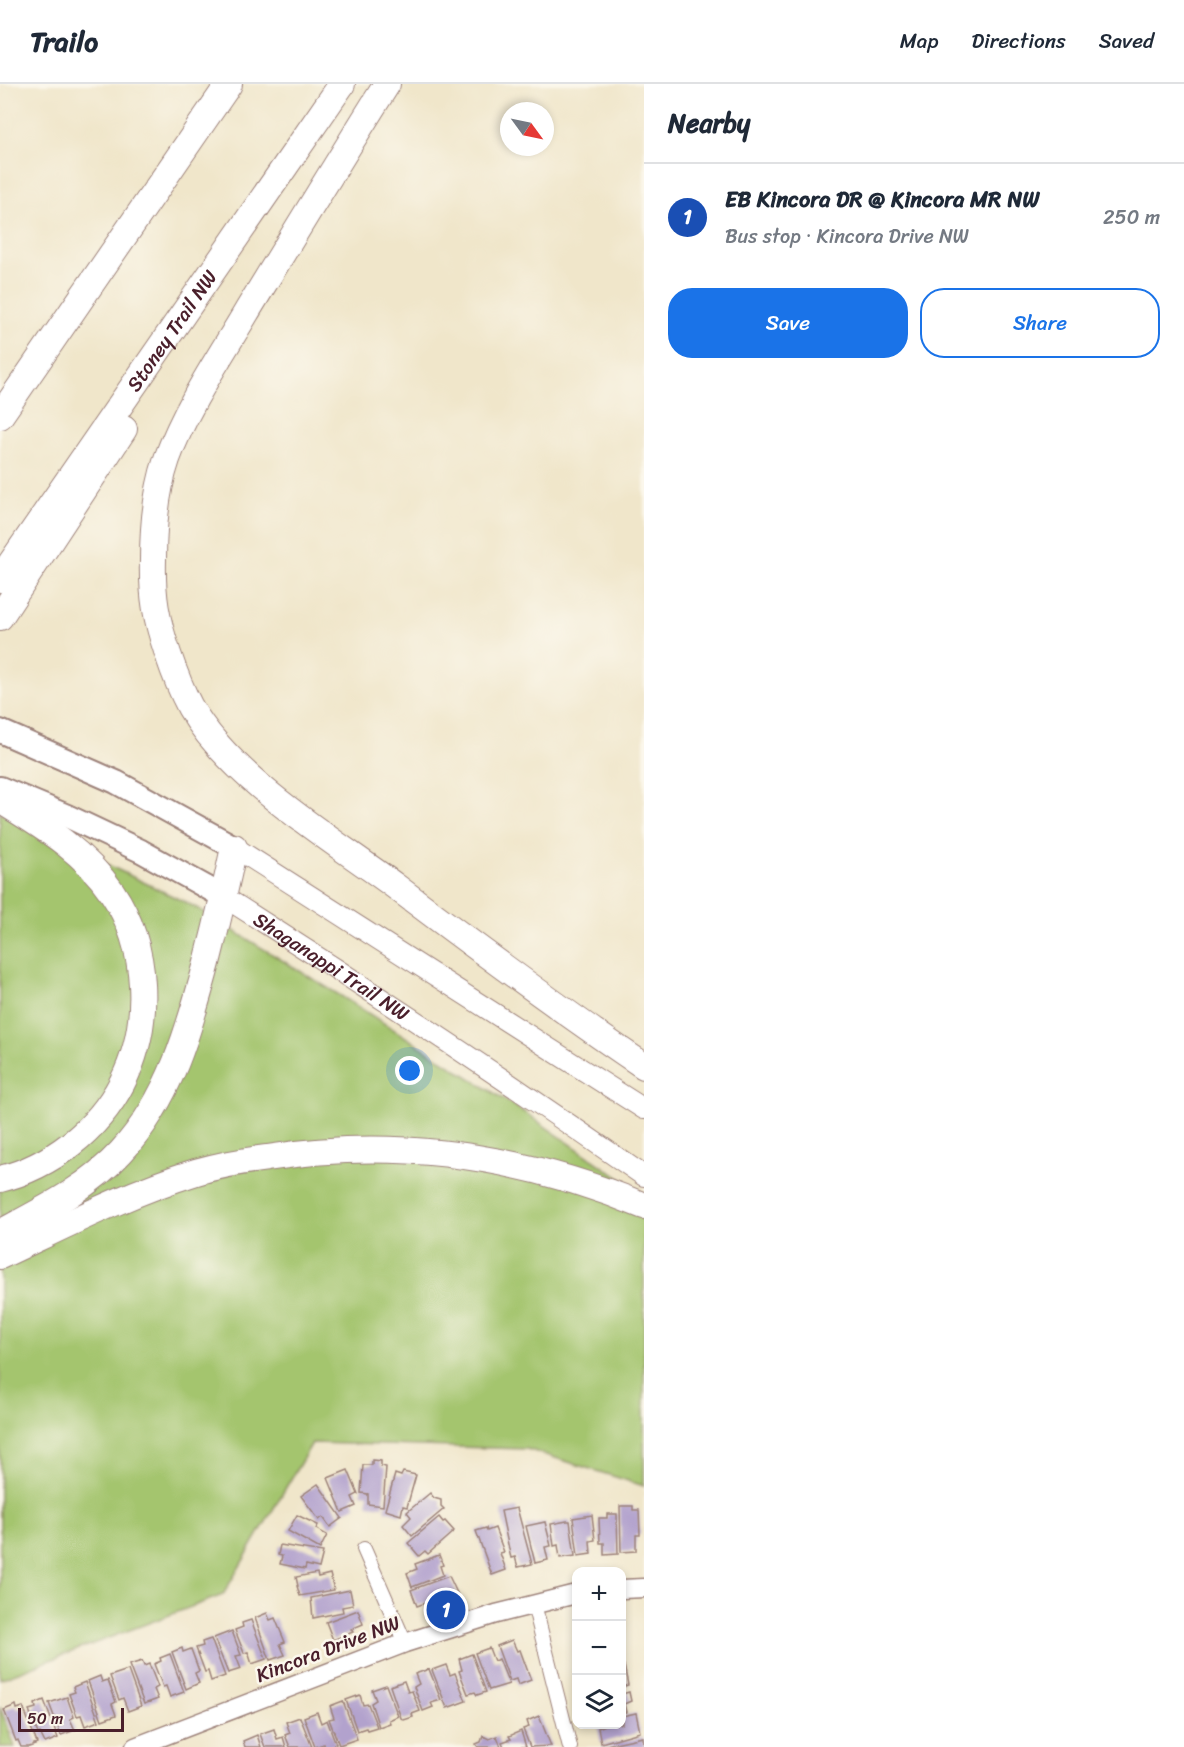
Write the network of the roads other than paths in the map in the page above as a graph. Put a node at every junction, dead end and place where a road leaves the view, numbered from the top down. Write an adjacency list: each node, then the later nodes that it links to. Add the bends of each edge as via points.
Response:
1 (229, 84): 5 (highway)
2 (342, 84): 4 (highway, Stoney Trail NW)
3 (387, 84): 13 (highway, via 181,425 166,462 157,502 154,608 175,675 191,708 240,768 345,851)
4 (223, 258): 6 (highway, Stoney Trail NW); 7 (highway, via 115,444)
5 (0, 416)
6 (0, 579)
7 (0, 617)
8 (0, 731): 11 (main road, via 116,782)
9 (0, 788): 12 (main road, Shaganappi Trail NW, via 141,850)
10 (0, 800): 16 (highway, via 60,838 100,876 132,934 142,978 138,1033 131,1059 107,1107 67,1147 36,1167)
11 (234, 847): 12 (highway); 14 (main road)
12 (224, 897): 15 (main road, Shaganappi Trail NW, via 376,994); 18 (highway, via 181,1051 152,1114 122,1152 87,1183)
13 (644, 1066)
14 (644, 1109)
15 (644, 1176)
16 (0, 1179)
17 (644, 1206): 19 (highway, via 541,1170 490,1160 363,1149 297,1153 243,1161 151,1187)
18 (0, 1233)
19 (0, 1256)
20 (364, 1549): 25 (street)
21 (644, 1588): 22 (street)
22 (626, 1589)
23 (572, 1595): 24 (street, Kincora Drive NW)
24 (534, 1604): 25 (street, Kincora Drive NW); 28 (street)
25 (405, 1643): 26 (street, Kincora Drive NW)
26 (157, 1743): 27 (street, Kincora Drive NW)
27 (135, 1747)
28 (570, 1747)

